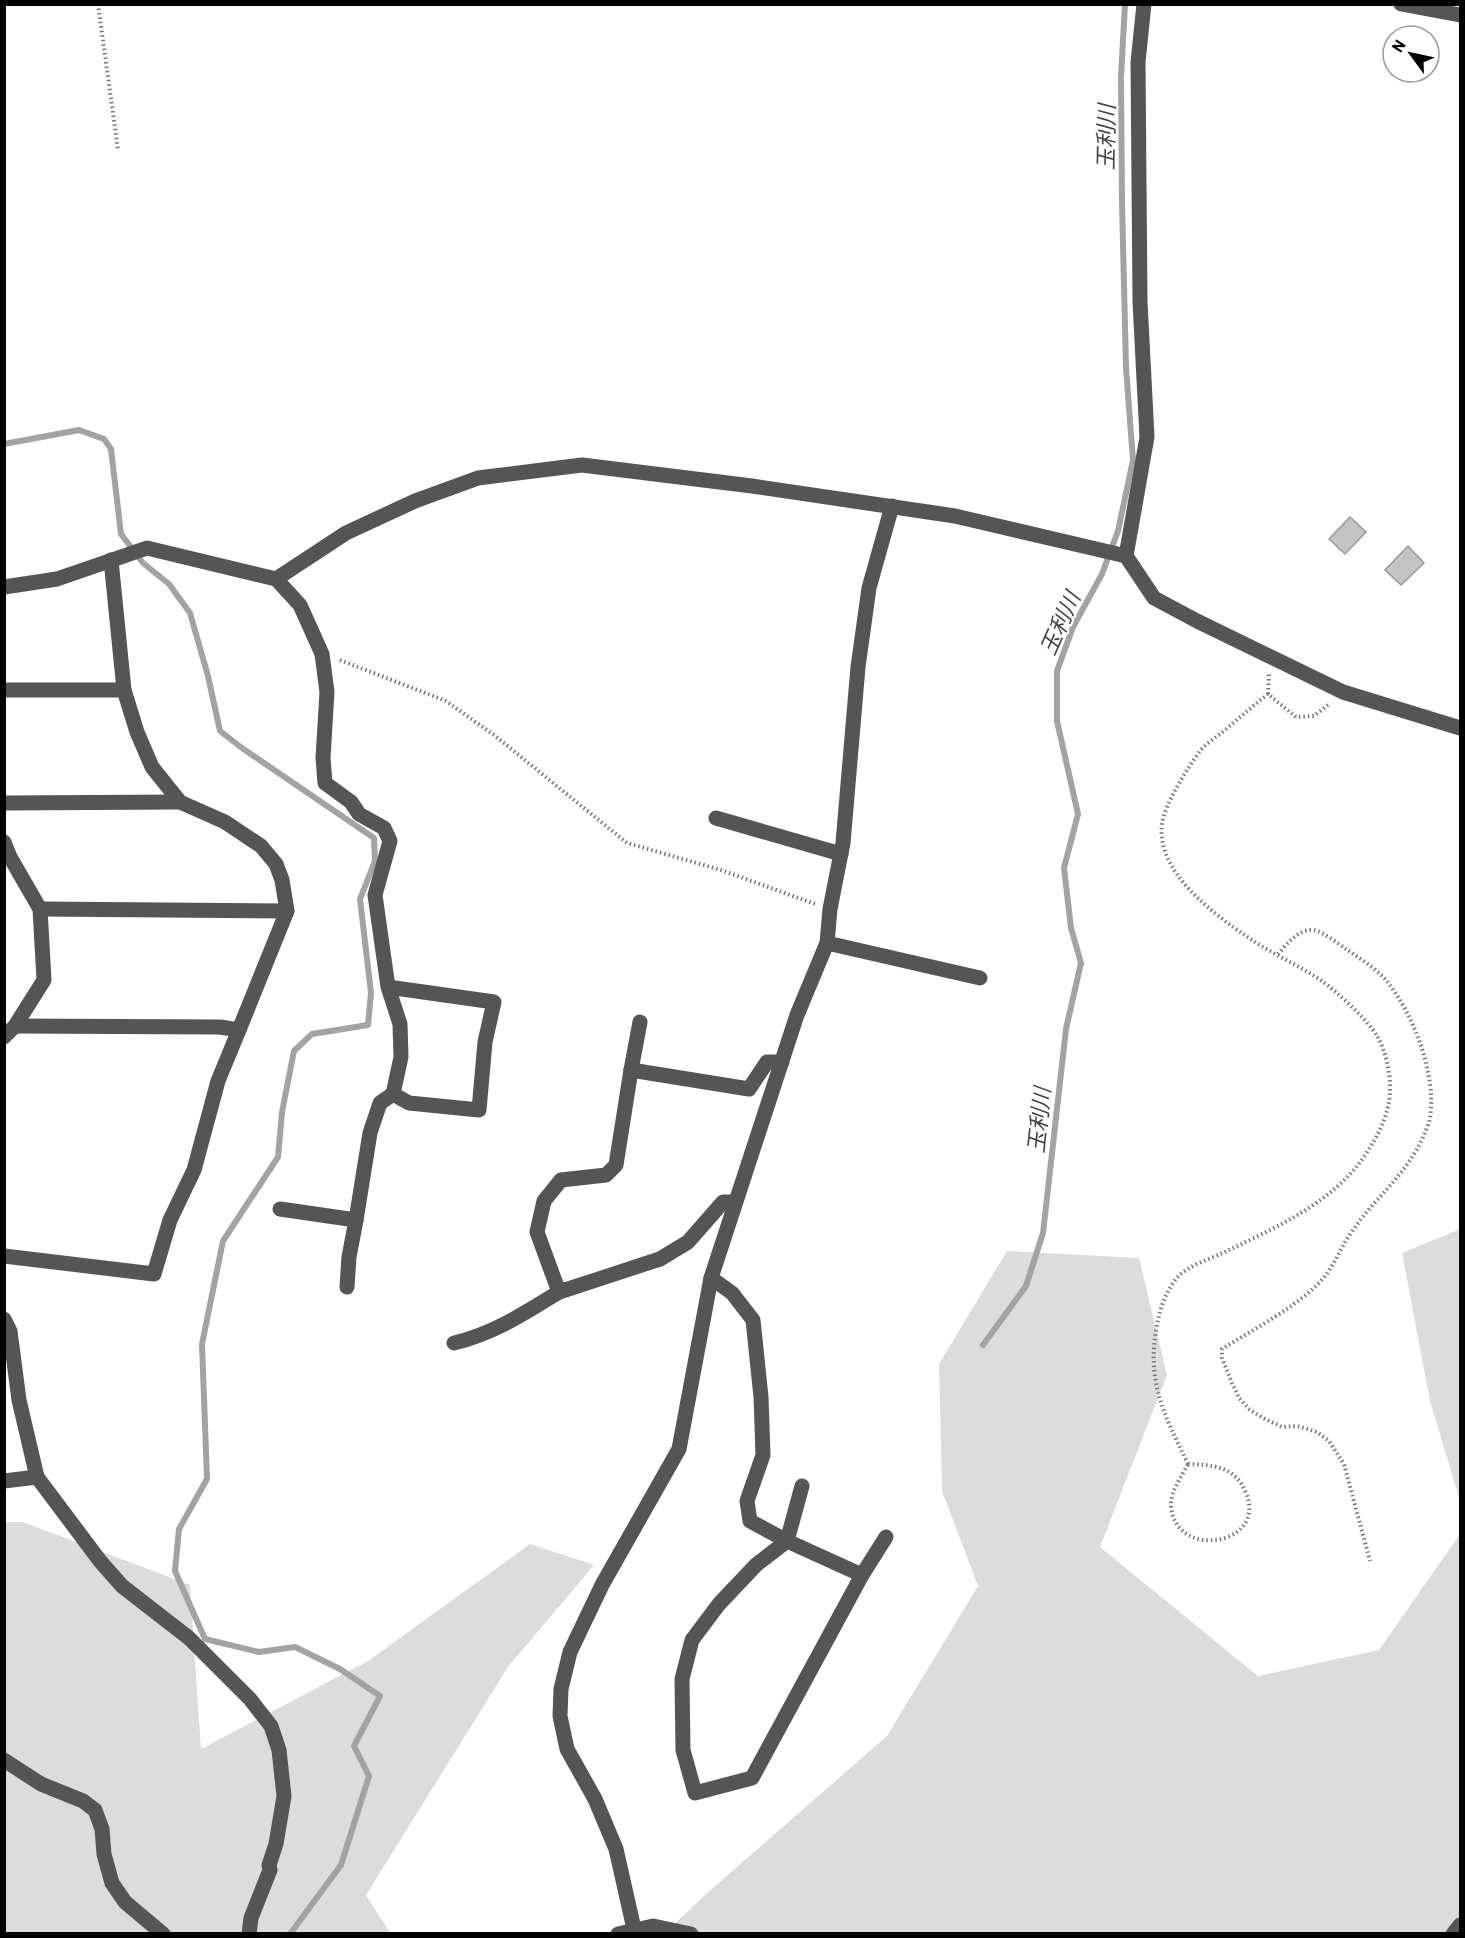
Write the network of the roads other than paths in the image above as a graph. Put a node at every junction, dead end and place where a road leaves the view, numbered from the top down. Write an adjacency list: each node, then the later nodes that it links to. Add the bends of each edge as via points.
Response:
1 (1143, 4): 5 (street, via 1138,96 1140,302 1147,438)
2 (1401, 4): 3 (street)
3 (1461, 15)
4 (892, 506): 5 (street, via 955,516); 7 (street, via 582,465 478,478 415,501 346,532); 16 (street, via 869,588)
5 (1126, 556): 11 (street, via 1154,598 1343,692)
6 (111, 560): 7 (street, via 147,548); 8 (street, via 57,579); 10 (street)
7 (276, 579): 21 (street, via 300,605 322,654 327,692 325,783 351,802 359,814 384,828 390,841 375,895)
8 (4, 587)
9 (4, 690): 10 (street)
10 (124, 690): 12 (street, via 153,767)
11 (1461, 728)
12 (180, 802): 13 (street); 18 (street, via 225,822 261,846 276,864)
13 (4, 803)
14 (716, 818): 16 (street)
15 (4, 842): 17 (street)
16 (841, 854): 19 (street)
17 (40, 909): 18 (street); 24 (street, via 44,980)
18 (286, 911): 23 (street)
19 (827, 943): 20 (street); 25 (street)
20 (980, 978)
21 (388, 987): 27 (street, via 400,1024 401,1057); 27 (street, via 495,1002 485,1042 479,1110 409,1103)
22 (640, 1022): 26 (street)
23 (239, 1030): 24 (street, via 220,1027); 31 (street, via 218,1081 194,1170 170,1220 154,1274)
24 (10, 1032)
25 (782, 1062): 26 (street, via 767,1062 749,1089); 28 (street)
26 (631, 1070): 34 (street, via 616,1165 606,1175 561,1180 544,1201 537,1232)
27 (393, 1094): 30 (street, via 380,1103 370,1132)
28 (735, 1202): 32 (street); 34 (street, via 723,1202 688,1242 660,1259)
29 (280, 1209): 30 (street)
30 (356, 1220): 33 (street)
31 (4, 1256)
32 (711, 1278): 41 (street, via 732,1293 753,1320 763,1455 747,1502 750,1521); 45 (street, via 680,1449 602,1586 570,1652 561,1689 560,1716 567,1749 595,1799 616,1849)
33 (347, 1287)
34 (559, 1292): 36 (street, via 506,1325)
35 (4, 1319): 37 (street, via 10,1330 19,1400)
36 (454, 1343)
37 (37, 1477): 38 (street); 47 (street, via 122,1586 189,1638 250,1699 271,1726 279,1750 284,1796 270,1870 251,1918)
38 (4, 1481)
39 (802, 1486): 41 (street)
40 (886, 1537): 42 (street)
41 (787, 1540): 42 (street); 42 (street, via 718,1604 692,1640 682,1679 683,1750 695,1793 752,1778)
42 (862, 1575)
43 (4, 1761): 46 (street, via 95,1810 112,1883 125,1902)
44 (1461, 1924): 50 (street)
45 (634, 1929): 48 (street); 49 (street, via 653,1926)
46 (163, 1934)
47 (249, 1934)
48 (618, 1934)
49 (692, 1934)
50 (1453, 1934)

